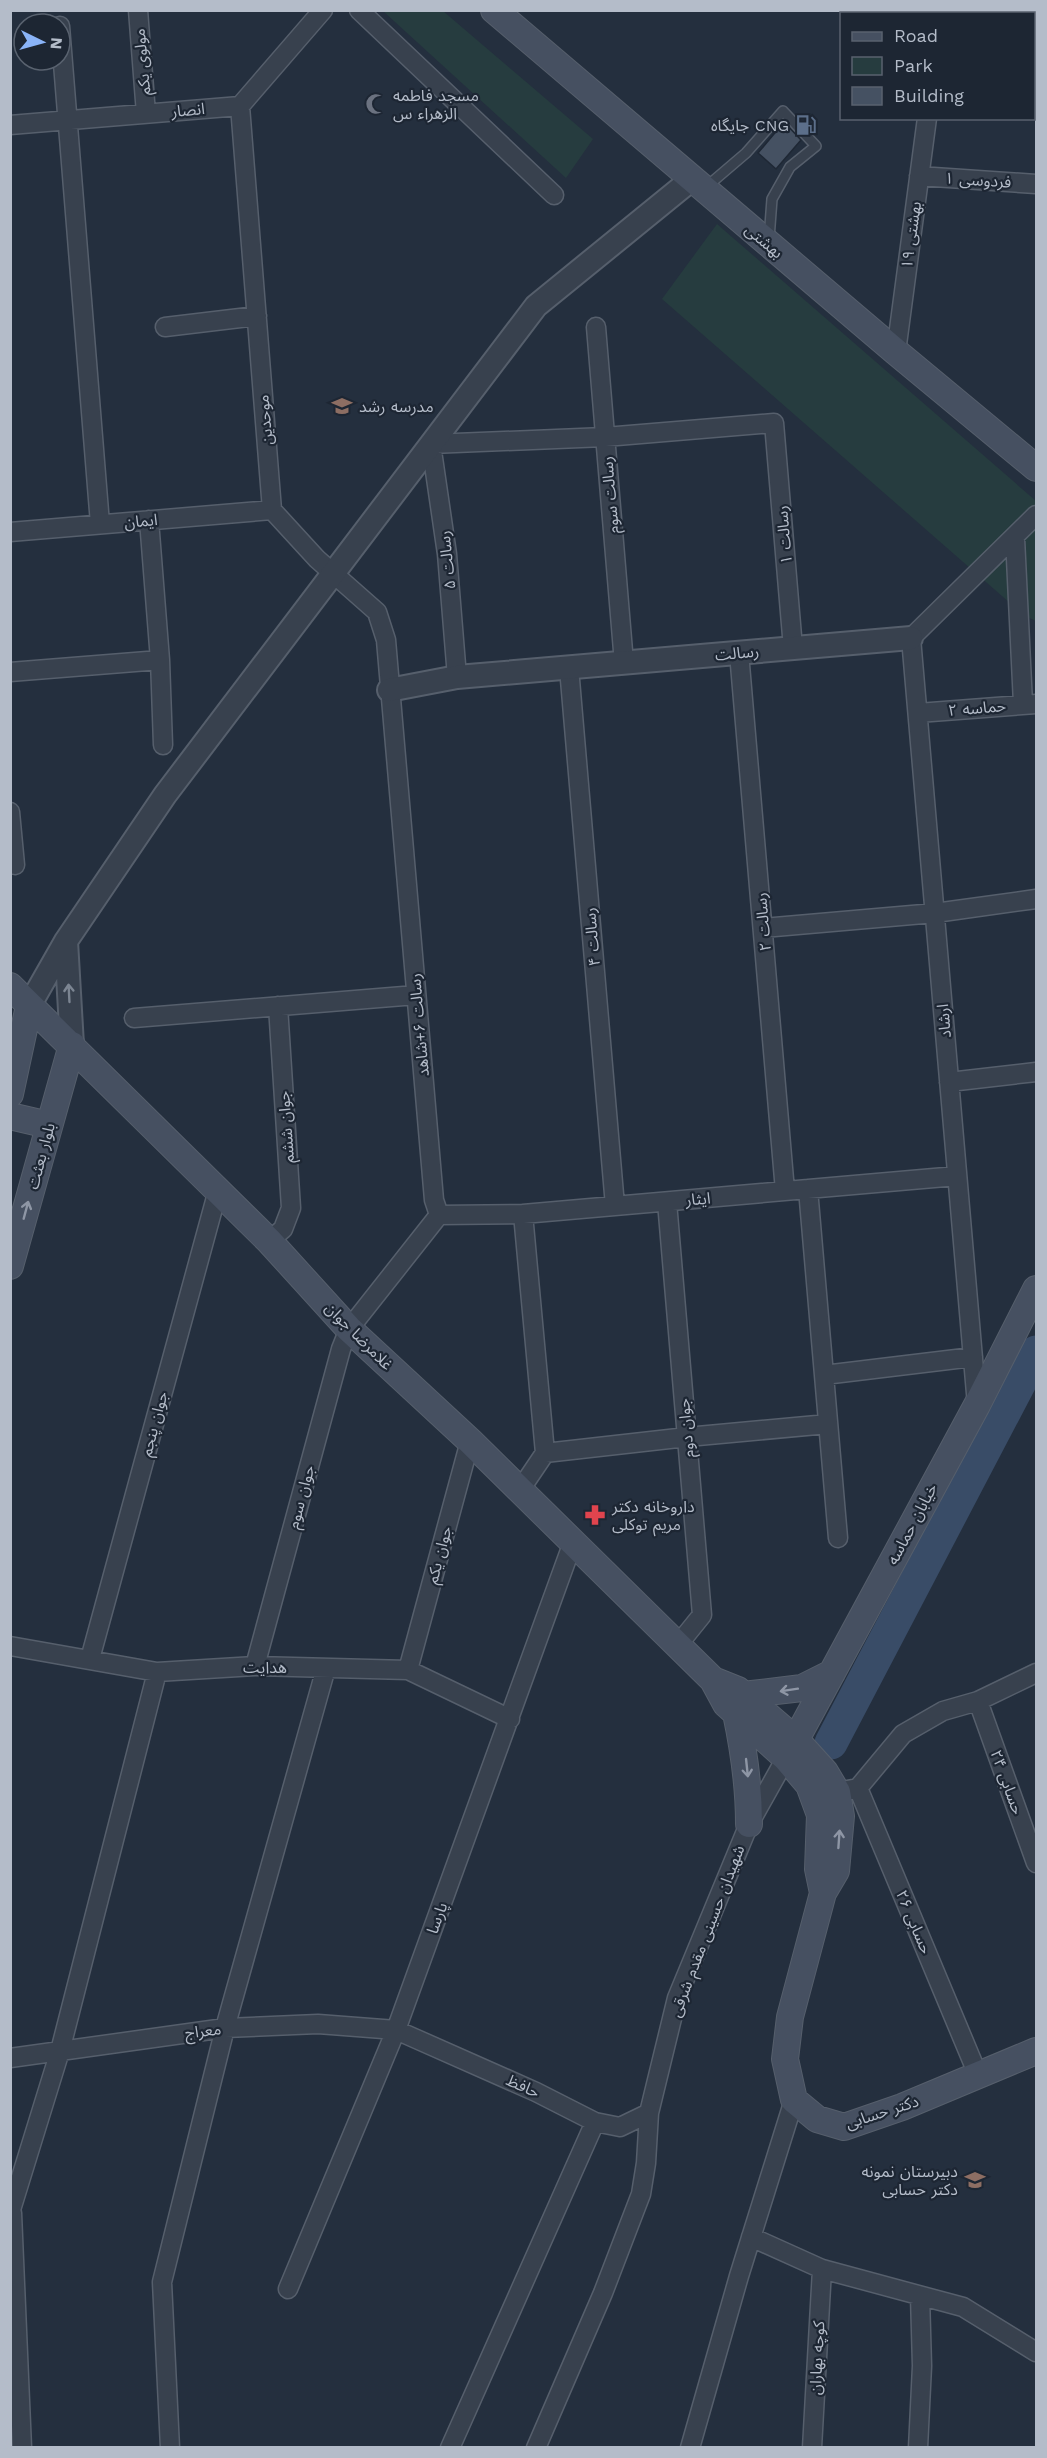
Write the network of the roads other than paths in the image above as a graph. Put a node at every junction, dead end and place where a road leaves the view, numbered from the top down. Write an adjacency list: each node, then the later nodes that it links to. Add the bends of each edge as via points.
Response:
1 (138, 10): 7 (street, مولوی یکم)
2 (323, 10): 6 (street)
3 (358, 10): 14 (street)
4 (494, 10): 12 (main road, بهشتی)
5 (64, 72): 8 (street)
6 (240, 106): 7 (street, انصار); 16 (street, موحدین)
7 (146, 114): 8 (street, انصار)
8 (68, 120): 10 (street, انصار); 26 (street)
9 (927, 120): 11 (street, بهشتی ۱۹)
10 (10, 125)
11 (919, 176): 13 (street, فردوسی ۱); 19 (street, بهشتی ۱۹)
12 (698, 184): 15 (main road, بهشتی); 15 (lane, via 746,153 783,111 816,146 790,167 772,199); 21 (street, via 536,306)
13 (1036, 184)
14 (554, 195)
15 (769, 244): 19 (main road, بهشتی)
16 (257, 316): 17 (street); 23 (street, موحدین)
17 (165, 327)
18 (596, 327): 20 (street, رسالت سوم)
19 (896, 352): 22 (main road, بهشتی)
20 (605, 437): 21 (street); 31 (street, رسالت ۱, via 774,423); 34 (street, رسالت سوم)
21 (431, 444): 29 (street); 37 (street, رسالت ۵, via 447,554)
22 (1036, 468)
23 (272, 510): 25 (street, ایمان); 29 (street)
24 (1036, 515): 28 (street)
25 (149, 520): 26 (street, ایمان); 33 (street)
26 (100, 524): 27 (street, ایمان)
27 (10, 532)
28 (1015, 538): 30 (street); 39 (street)
29 (334, 573): 38 (street, via 377,612 386,640); 47 (street, via 165,795)
30 (911, 638): 31 (street, رسالت); 40 (street, ارشاد)
31 (794, 648): 32 (street, رسالت)
32 (739, 652): 34 (street, رسالت); 46 (street, رسالت ۲)
33 (160, 660): 36 (street); 41 (street)
34 (624, 663): 35 (street, رسالت)
35 (569, 668): 37 (street, رسالت); 64 (street, رسالت ۴)
36 (10, 672)
37 (457, 677): 38 (street, رسالت)
38 (389, 690): 49 (street, رسالت ۶+شاهد)
39 (1030, 704): 40 (street, حماسه ۲)
40 (918, 713): 45 (street, ارشاد)
41 (162, 745)
42 (10, 812): 43 (street)
43 (15, 865)
44 (1036, 898): 45 (street)
45 (935, 913): 46 (street); 55 (street, ارشاد)
46 (763, 928): 62 (street, رسالت ۲)
47 (66, 941): 50 (street); 53 (street, one-way to 47)
48 (10, 986): 50 (main road, غلامرضا جوان)
49 (416, 995): 51 (street); 66 (street, رسالت ۶+شاهد, via 434,1200)
50 (28, 1006): 53 (main road, غلامرضا جوان); 56 (main road)
51 (278, 1006): 52 (street); 67 (street, جوان ششم, via 291,1208 283,1229)
52 (134, 1018)
53 (72, 1045): 58 (main road, بلوار بعثت); 61 (main road, غلامرضا جوان)
54 (1036, 1072): 55 (street)
55 (949, 1082): 59 (street, ارشاد)
56 (10, 1094)
57 (10, 1116): 58 (main road, via 40,1123)
58 (48, 1130): 68 (main road, بلوار بعثت, one-way to 58)
59 (957, 1176): 60 (street, ایثار); 71 (street, ارشاد)
60 (808, 1189): 62 (street, ایثار); 72 (street)
61 (218, 1190): 67 (main road, غلامرضا جوان); 83 (street, جوان پنجم)
62 (785, 1191): 63 (street, ایثار)
63 (667, 1202): 64 (street, ایثار); 75 (street, جوان دوم)
64 (615, 1206): 65 (street, ایثار)
65 (523, 1214): 66 (street, ایثار); 77 (street)
66 (439, 1215): 70 (street)
67 (269, 1241): 70 (main road, غلامرضا جوان)
68 (10, 1266)
69 (1036, 1289): 73 (main road, خیابان حماسه)
70 (349, 1329): 76 (main road, غلامرضا جوان); 84 (street, جوان سوم)
71 (973, 1357): 72 (street); 73 (street, ارشاد)
72 (824, 1375): 74 (street)
73 (977, 1404): 88 (main road, خیابان حماسه)
74 (828, 1424): 75 (street); 79 (street)
75 (687, 1437): 77 (street); 81 (street, جوان دوم, via 702,1615)
76 (471, 1441): 78 (main road, غلامرضا جوان); 86 (street, جوان یکم)
77 (545, 1453): 78 (street)
78 (520, 1490): 80 (main road, غلامرضا جوان)
79 (838, 1538)
80 (573, 1542): 81 (main road, غلامرضا جوان); 92 (street, پارسا)
81 (677, 1646): 91 (main road, غلامرضا جوان)
82 (11, 1647): 83 (street, هدایت)
83 (90, 1659): 87 (street, هدایت)
84 (255, 1666): 85 (street, هدایت); 87 (street, هدایت)
85 (326, 1668): 86 (street, هدایت); 98 (street)
86 (408, 1670): 92 (street, هدایت)
87 (157, 1672): 100 (street)
88 (832, 1673): 91 (main road, one-way to 91, via 802,1688); 93 (main road, خیابان حماسه)
89 (1036, 1673): 90 (street)
90 (978, 1701): 94 (street, via 944,1711 903,1734); 96 (street, حسابی ۲۴)
91 (740, 1704): 93 (main road, غلامرضا جوان); 95 (main road, one-way to 95)
92 (510, 1719): 99 (street, پارسا)
93 (791, 1749): 94 (main road); 95 (street, شهیدان حسینی مقدم شرقی); 97 (main road, via 820,1815 818,1869)
94 (847, 1790): 97 (main road, one-way to 94, via 836,1872); 103 (street, حسابی ۲۶)
95 (749, 1824): 105 (street, شهیدان حسینی مقدم شرقی, via 677,1998)
96 (1036, 1863)
97 (823, 1893): 104 (main road, via 790,2017 785,2059)
98 (225, 2028): 99 (street, معراج, via 318,2024); 100 (street, معراج); 114 (street, via 162,2282)
99 (396, 2030): 106 (street, حافظ); 110 (street, پارسا)
100 (60, 2051): 102 (street, معراج); 107 (street)
101 (1036, 2051): 103 (main road, دکتر حسابی)
102 (10, 2058)
103 (978, 2075): 104 (main road, دکتر حسابی, via 844,2127 817,2119)
104 (794, 2100): 108 (street)
105 (649, 2112): 106 (street, حافظ, via 620,2127); 116 (street, شهیدان حسینی مقدم شرقی, via 641,2194)
106 (595, 2121): 115 (street)
107 (11, 2213): 113 (street)
108 (751, 2236): 109 (street); 117 (street)
109 (822, 2269): 111 (street); 118 (street, کوچه بهاران)
110 (288, 2289)
111 (920, 2296): 112 (street, via 963,2307); 119 (street)
112 (1036, 2352)
113 (22, 2448)
114 (170, 2448)
115 (450, 2448)
116 (536, 2448)
117 (690, 2448)
118 (812, 2448)
119 (918, 2448)

